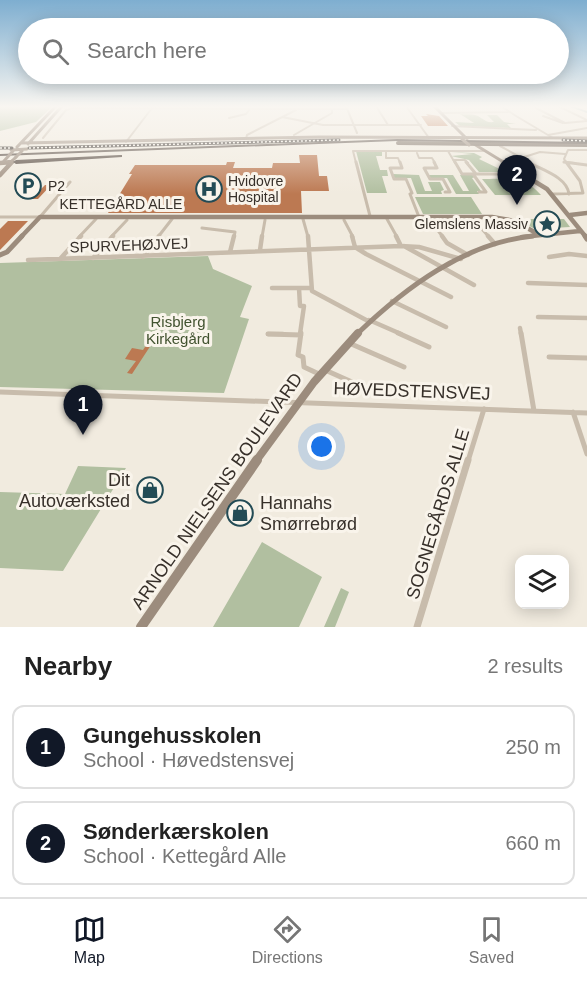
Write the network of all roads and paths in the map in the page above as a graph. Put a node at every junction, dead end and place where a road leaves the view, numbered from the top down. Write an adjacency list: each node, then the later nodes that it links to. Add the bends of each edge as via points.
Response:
1 (28, 135): 16 (street)
2 (33, 135): 21 (street)
3 (45, 135): 9 (street)
4 (131, 135): 14 (street)
5 (247, 135): 13 (street)
6 (427, 135): 10 (street)
7 (461, 135): 11 (street)
8 (548, 135): 12 (street)
9 (43, 138)
10 (429, 138): 11 (street); 13 (street)
11 (464, 138): 12 (street); 23 (street, bridge)
12 (553, 138): 15 (street)
13 (246, 139): 14 (street)
14 (126, 142): 21 (street)
15 (587, 142): 17 (main road); 20 (highway, via 397,140)
16 (21, 143): 21 (street); 21 (street)
17 (398, 143): 18 (highway)
18 (294, 146): 28 (highway); 28 (highway)
19 (500, 146): 27 (street)
20 (173, 148): 21 (highway); 28 (highway)
21 (20, 149): 28 (highway); 28 (street, bridge); 28 (street, bridge)
22 (587, 150): 26 (street, via 570,150)
23 (481, 151): 24 (street); 40 (street)
24 (449, 152): 25 (street); 29 (street); 44 (street, via 352,151)
25 (417, 153): 38 (street, via 419,158 432,158 437,168 424,168 430,179 443,179 450,192); 47 (street, via 384,152 386,158 399,158 402,168 390,168 393,179 406,179)
26 (565, 154): 27 (street, via 538,152); 30 (street)
27 (521, 158): 33 (street)
28 (5, 160): 36 (street)
29 (453, 160): 34 (street, via 465,160); 34 (street, via 462,174)
30 (564, 162): 31 (street); 41 (street, via 583,191)
31 (587, 165)
32 (551, 168): 33 (street)
33 (542, 169): 41 (street, via 567,184)
34 (475, 174): 35 (street); 39 (street, via 486,192)
35 (507, 174)
36 (0, 175)
37 (70, 182): 46 (street)
38 (444, 192)
39 (479, 192)
40 (552, 194): 41 (street); 43 (street)
41 (569, 194)
42 (587, 213): 43 (street)
43 (570, 215): 60 (street)
44 (370, 216): 46 (street, KETTEGÅRD ALLE); 47 (street, KETTEGÅRD ALLE)
45 (0, 217): 46 (street, KETTEGÅRD ALLE)
46 (40, 217): 71 (street, KETTEGÅRD ALLE, via 14,250)
47 (419, 217): 61 (street, KETTEGÅRD ALLE, via 499,217 521,223)
48 (96, 219): 75 (street)
49 (172, 219): 72 (street)
50 (303, 219): 66 (street)
51 (387, 219): 64 (street)
52 (429, 219): 69 (street, via 447,243)
53 (127, 220): 74 (street)
54 (265, 220): 67 (street)
55 (344, 220): 65 (street)
56 (474, 220): 63 (street)
57 (227, 223): 59 (street)
58 (202, 228): 59 (street, SPURVEHØJVEJ)
59 (225, 230): 68 (street, via 235,232)
60 (580, 231): 61 (street, ARNOLD NIELSENS BOULEVARD); 62 (street)
61 (536, 233): 63 (street, ARNOLD NIELSENS BOULEVARD)
62 (587, 239)
63 (495, 244): 69 (street, ARNOLD NIELSENS BOULEVARD)
64 (402, 246): 65 (street, SPURVEHØJVEJ); 76 (street, SPURVEHØJVEJ); 78 (street)
65 (355, 247): 66 (street, SPURVEHØJVEJ); 79 (street, via 374,260)
66 (308, 248): 67 (street, SPURVEHØJVEJ); 85 (street)
67 (260, 250): 68 (street, SPURVEHØJVEJ)
68 (230, 252): 72 (street, SPURVEHØJVEJ)
69 (468, 255): 76 (street, ARNOLD NIELSENS BOULEVARD)
70 (587, 256): 73 (street)
71 (0, 257)
72 (143, 257): 74 (street, SPURVEHØJVEJ)
73 (549, 257)
74 (93, 258): 75 (street, SPURVEHØJVEJ)
75 (60, 259): 77 (street, SPURVEHØJVEJ)
76 (460, 259): 78 (street, ARNOLD NIELSENS BOULEVARD)
77 (28, 260)
78 (443, 267): 79 (street, ARNOLD NIELSENS BOULEVARD); 81 (street)
79 (421, 280): 86 (street); 87 (street, ARNOLD NIELSENS BOULEVARD)
80 (528, 283): 82 (street)
81 (474, 285)
82 (587, 285)
83 (272, 288): 84 (street)
84 (300, 288): 85 (street); 94 (street, ARNOLD NIELSENS BOULEVARD, via 305,322)
85 (311, 290): 90 (street)
86 (451, 297)
87 (392, 301): 90 (street, ARNOLD NIELSENS BOULEVARD); 91 (street)
88 (538, 317): 89 (street)
89 (587, 318)
90 (368, 321): 95 (street, ARNOLD NIELSENS BOULEVARD); 96 (street)
91 (446, 327)
92 (520, 328): 105 (street)
93 (268, 334): 94 (street)
94 (301, 334): 100 (street, ARNOLD NIELSENS BOULEVARD, via 297,355 303,357 304,367)
95 (347, 342): 99 (street); 100 (street, ARNOLD NIELSENS BOULEVARD)
96 (429, 346)
97 (549, 357): 98 (street)
98 (587, 358)
99 (404, 367)
100 (321, 371): 101 (street, ARNOLD NIELSENS BOULEVARD); 103 (street, ARNOLD NIELSENS BOULEVARD)
101 (352, 382)
102 (0, 392): 103 (street, HØVEDSTENSVEJ)
103 (298, 402): 104 (street, HØVEDSTENSVEJ); 109 (street, ARNOLD NIELSENS BOULEVARD)
104 (484, 409): 105 (street, HØVEDSTENSVEJ); 110 (street, SOGNEGÅRDS ALLE)
105 (534, 411): 106 (street, HØVEDSTENSVEJ)
106 (573, 412): 107 (street, HØVEDSTENSVEJ); 108 (street)
107 (587, 412)
108 (587, 454)
109 (141, 627)
110 (417, 627)

